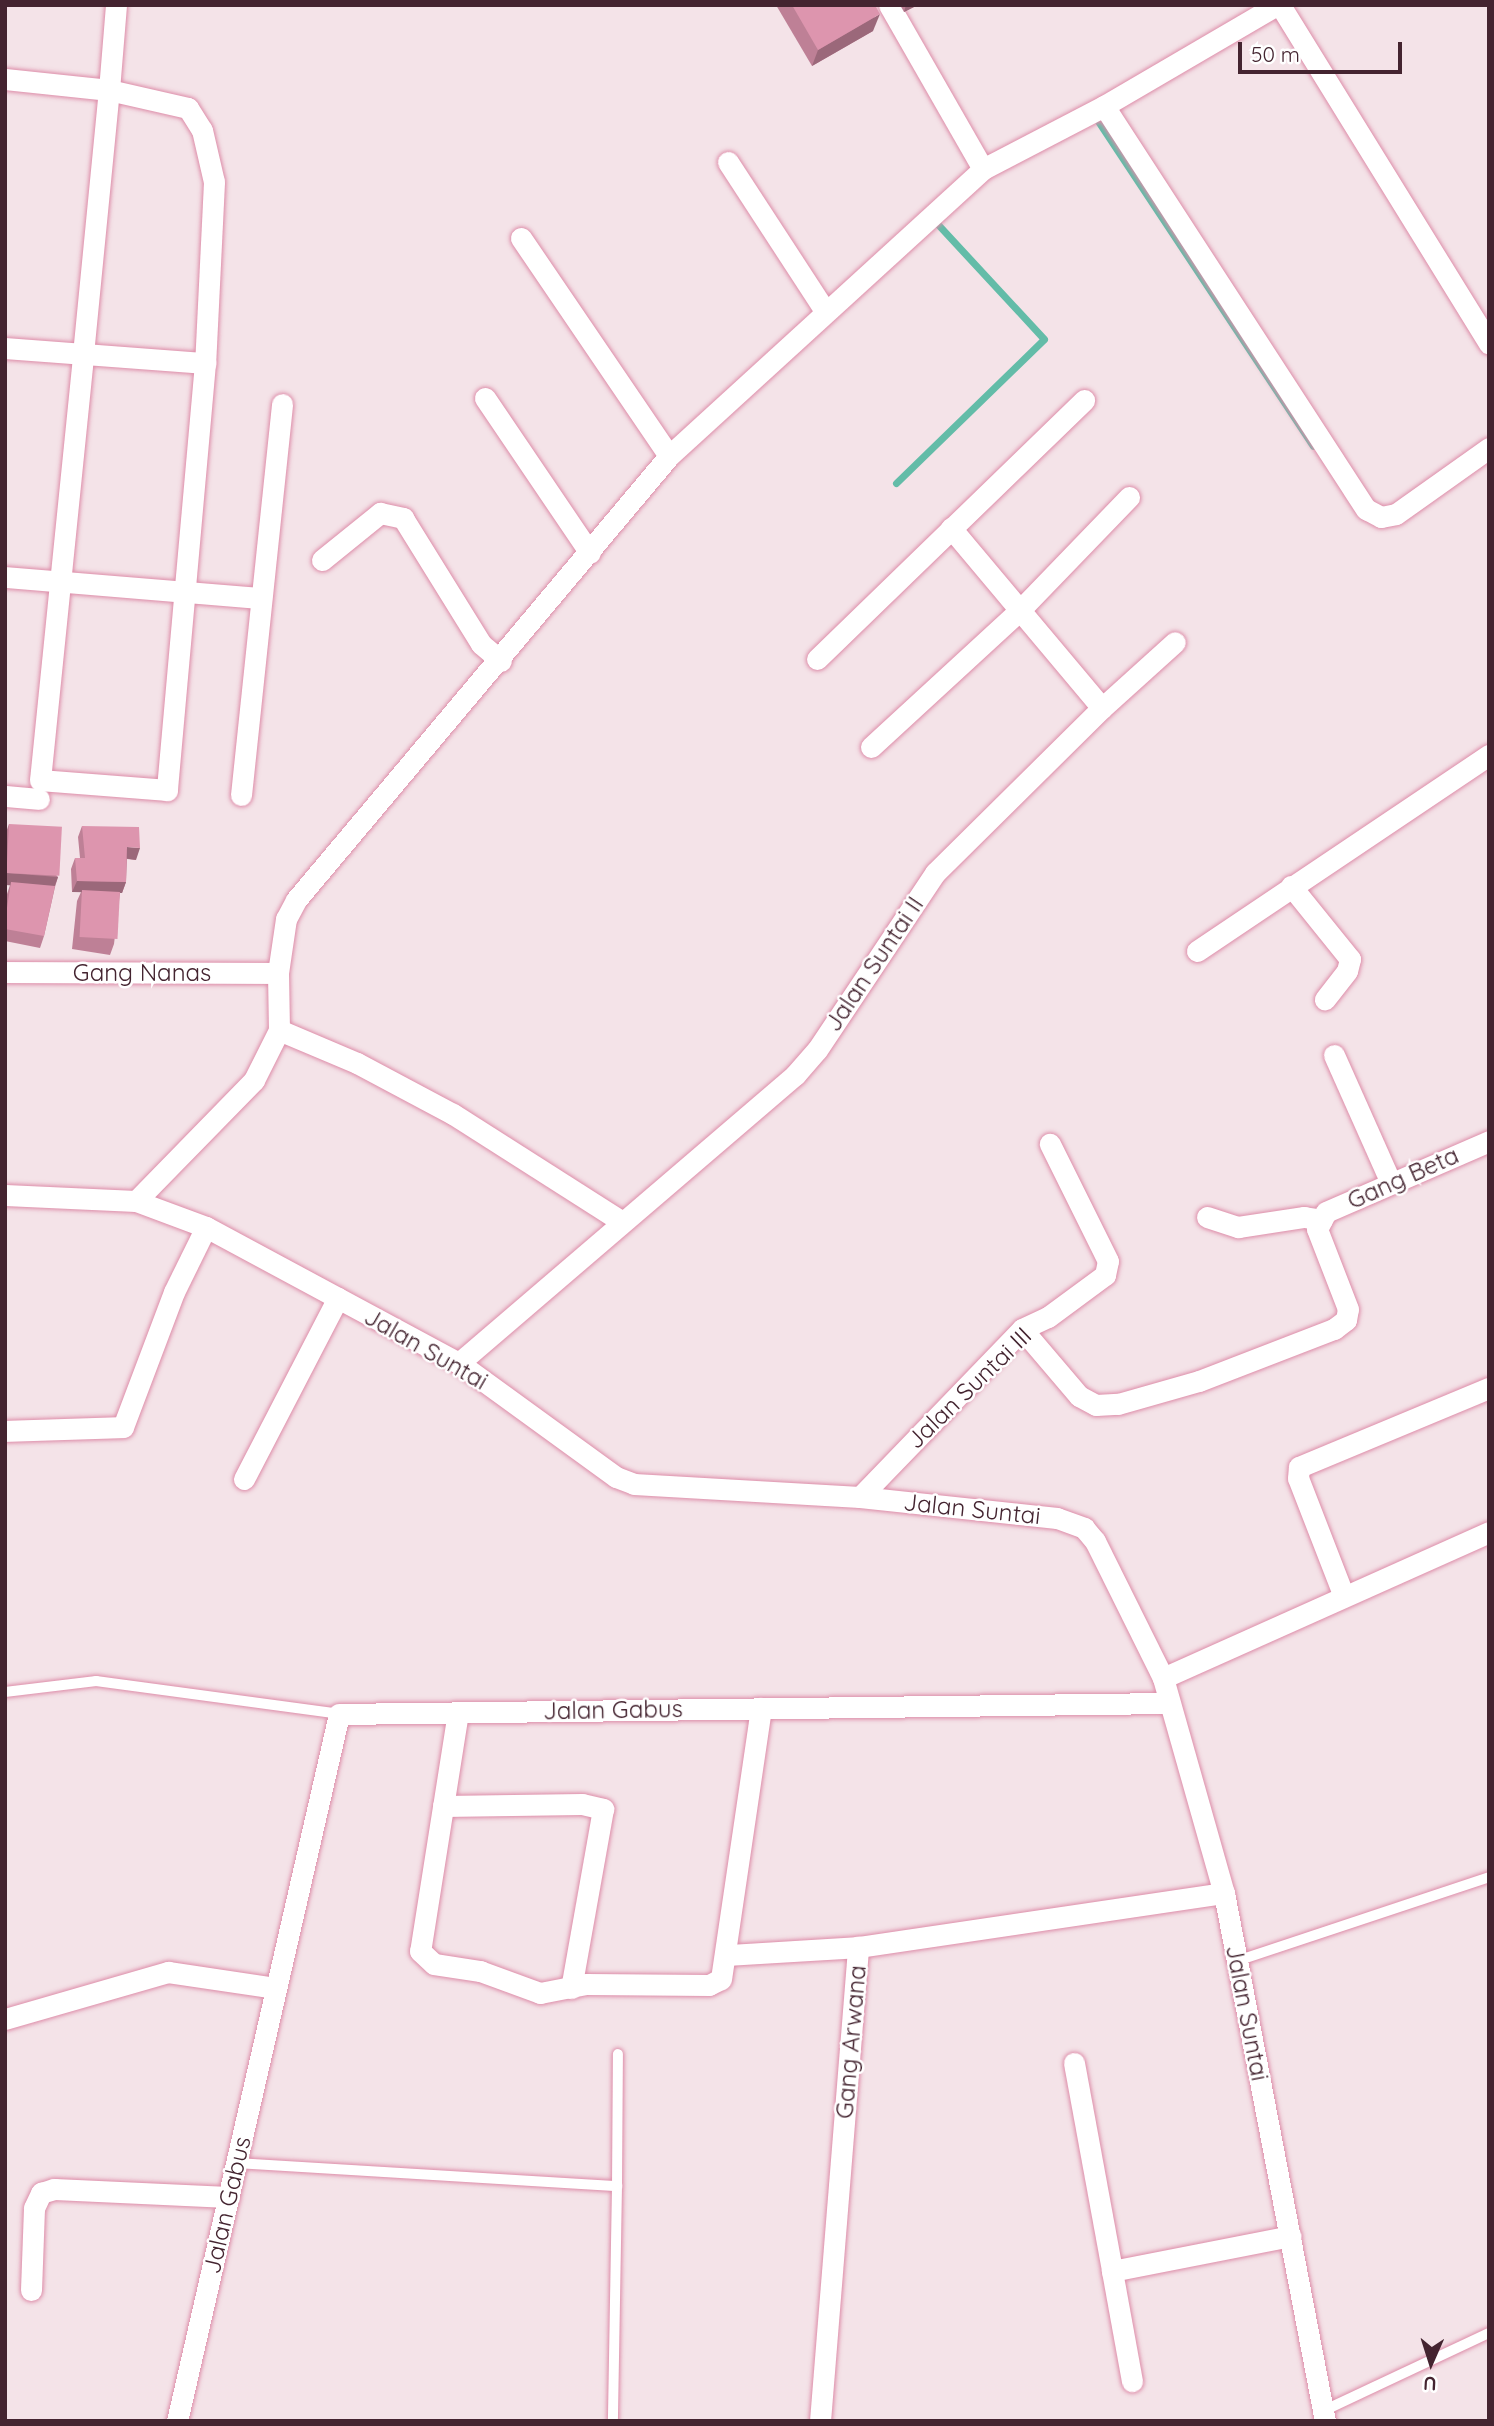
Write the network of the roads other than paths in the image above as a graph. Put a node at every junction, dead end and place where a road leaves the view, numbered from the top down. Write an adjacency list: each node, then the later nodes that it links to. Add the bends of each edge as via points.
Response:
1 (116, 5): 5 (street)
2 (889, 5): 8 (street)
3 (1279, 5): 6 (street); 11 (street)
4 (5, 79): 5 (street)
5 (109, 90): 13 (street); 14 (street, via 188,108 202,130 216,209)
6 (1104, 106): 8 (street); 18 (street, via 1366,509 1381,517 1396,513)
7 (728, 162): 10 (street)
8 (983, 169): 10 (street)
9 (521, 238): 19 (street)
10 (825, 311): 19 (street)
11 (1489, 344)
12 (5, 348): 13 (street)
13 (83, 354): 14 (street); 25 (street)
14 (205, 363): 26 (street)
15 (485, 398): 22 (street)
16 (1084, 400): 21 (street)
17 (282, 404): 27 (street)
18 (1489, 448)
19 (669, 456): 22 (street)
20 (1129, 497): 28 (street)
21 (951, 528): 28 (street); 30 (street)
22 (590, 553): 31 (street)
23 (322, 560): 31 (street, via 380,513 403,519 481,644)
24 (5, 577): 25 (street)
25 (58, 582): 26 (street); 26 (street, via 40,780 167,790)
26 (187, 592): 27 (street)
27 (261, 598): 35 (street)
28 (1020, 610): 32 (street); 33 (street)
29 (1175, 642): 32 (street, Jalan Suntai II)
30 (817, 659)
31 (501, 661): 41 (street, via 296,900 286,919)
32 (1102, 708): 52 (street, Jalan Suntai II, via 935,873 817,1050 795,1075)
33 (871, 747)
34 (1489, 755): 38 (street)
35 (241, 795)
36 (5, 796): 37 (street)
37 (39, 799)
38 (1291, 886): 39 (street); 42 (street, via 1350,959 1347,971)
39 (1197, 951)
40 (5, 972): 41 (street, Gang Nanas)
41 (278, 973): 43 (street)
42 (1325, 999)
43 (279, 1030): 49 (street, via 254,1080); 52 (street, via 358,1063 453,1114)
44 (1334, 1055): 47 (street)
45 (1489, 1141): 47 (street, Gang Beta)
46 (1050, 1144): 55 (street, Jalan Suntai III, via 1084,1206 1108,1268 1048,1318)
47 (1391, 1183): 51 (street, Gang Beta, via 1326,1212)
48 (5, 1195): 49 (street, Jalan Suntai)
49 (136, 1201): 53 (street, Jalan Suntai)
50 (1207, 1217): 51 (street, via 1238,1227 1304,1216)
51 (1322, 1220): 55 (street, via 1317,1229 1348,1309 1346,1320 1334,1329 1199,1381 1118,1404 1096,1405 1079,1396)
52 (621, 1221): 56 (street, Jalan Suntai II)
53 (206, 1227): 54 (street, Jalan Suntai); 58 (street, via 174,1292 123,1427)
54 (338, 1298): 56 (street, Jalan Suntai); 59 (street)
55 (1022, 1329): 60 (street, Jalan Suntai III)
56 (459, 1363): 60 (street, Jalan Suntai, via 616,1477 634,1484)
57 (1489, 1388): 62 (street, via 1299,1467 1298,1478)
58 (5, 1431)
59 (244, 1479)
60 (860, 1497): 63 (street, Jalan Suntai, via 1056,1518 1084,1528 1095,1541)
61 (1489, 1532): 62 (street)
62 (1343, 1594): 63 (street)
63 (1163, 1678): 65 (street, Jalan Suntai)
64 (5, 1692): 68 (lane, via 96,1681)
65 (1169, 1703): 66 (street, Jalan Gabus); 71 (street, Jalan Suntai)
66 (761, 1708): 67 (street, Jalan Gabus); 73 (street)
67 (458, 1712): 68 (street, Jalan Gabus); 69 (street)
68 (339, 1714): 76 (street, Jalan Gabus)
69 (443, 1806): 75 (street, via 419,1951 434,1964 480,1971 524,1990 555,1993); 75 (street, via 582,1804 603,1809)
70 (1489, 1877): 74 (lane)
71 (1224, 1893): 72 (street, Gang Arwana); 74 (street, Jalan Suntai)
72 (859, 1947): 73 (street); 91 (street, Gang Arwana)
73 (728, 1955): 75 (street, via 721,1979 709,1985)
74 (1237, 1961): 83 (street, Jalan Suntai)
75 (571, 1988)
76 (275, 1989): 77 (street, via 168,1972); 80 (street, Jalan Gabus)
77 (5, 2019)
78 (618, 2054): 81 (lane)
79 (1074, 2063): 84 (street)
80 (237, 2163): 81 (lane); 82 (street, Jalan Gabus)
81 (617, 2186): 90 (lane)
82 (229, 2197): 85 (street, via 54,2189 41,2193 34,2208); 89 (street, Jalan Gabus)
83 (1291, 2236): 84 (street); 88 (street, Jalan Suntai)
84 (1112, 2271): 87 (street)
85 (31, 2290)
86 (1489, 2333): 88 (lane)
87 (1132, 2381)
88 (1324, 2416)
89 (177, 2421)
90 (613, 2421)
91 (820, 2421)

